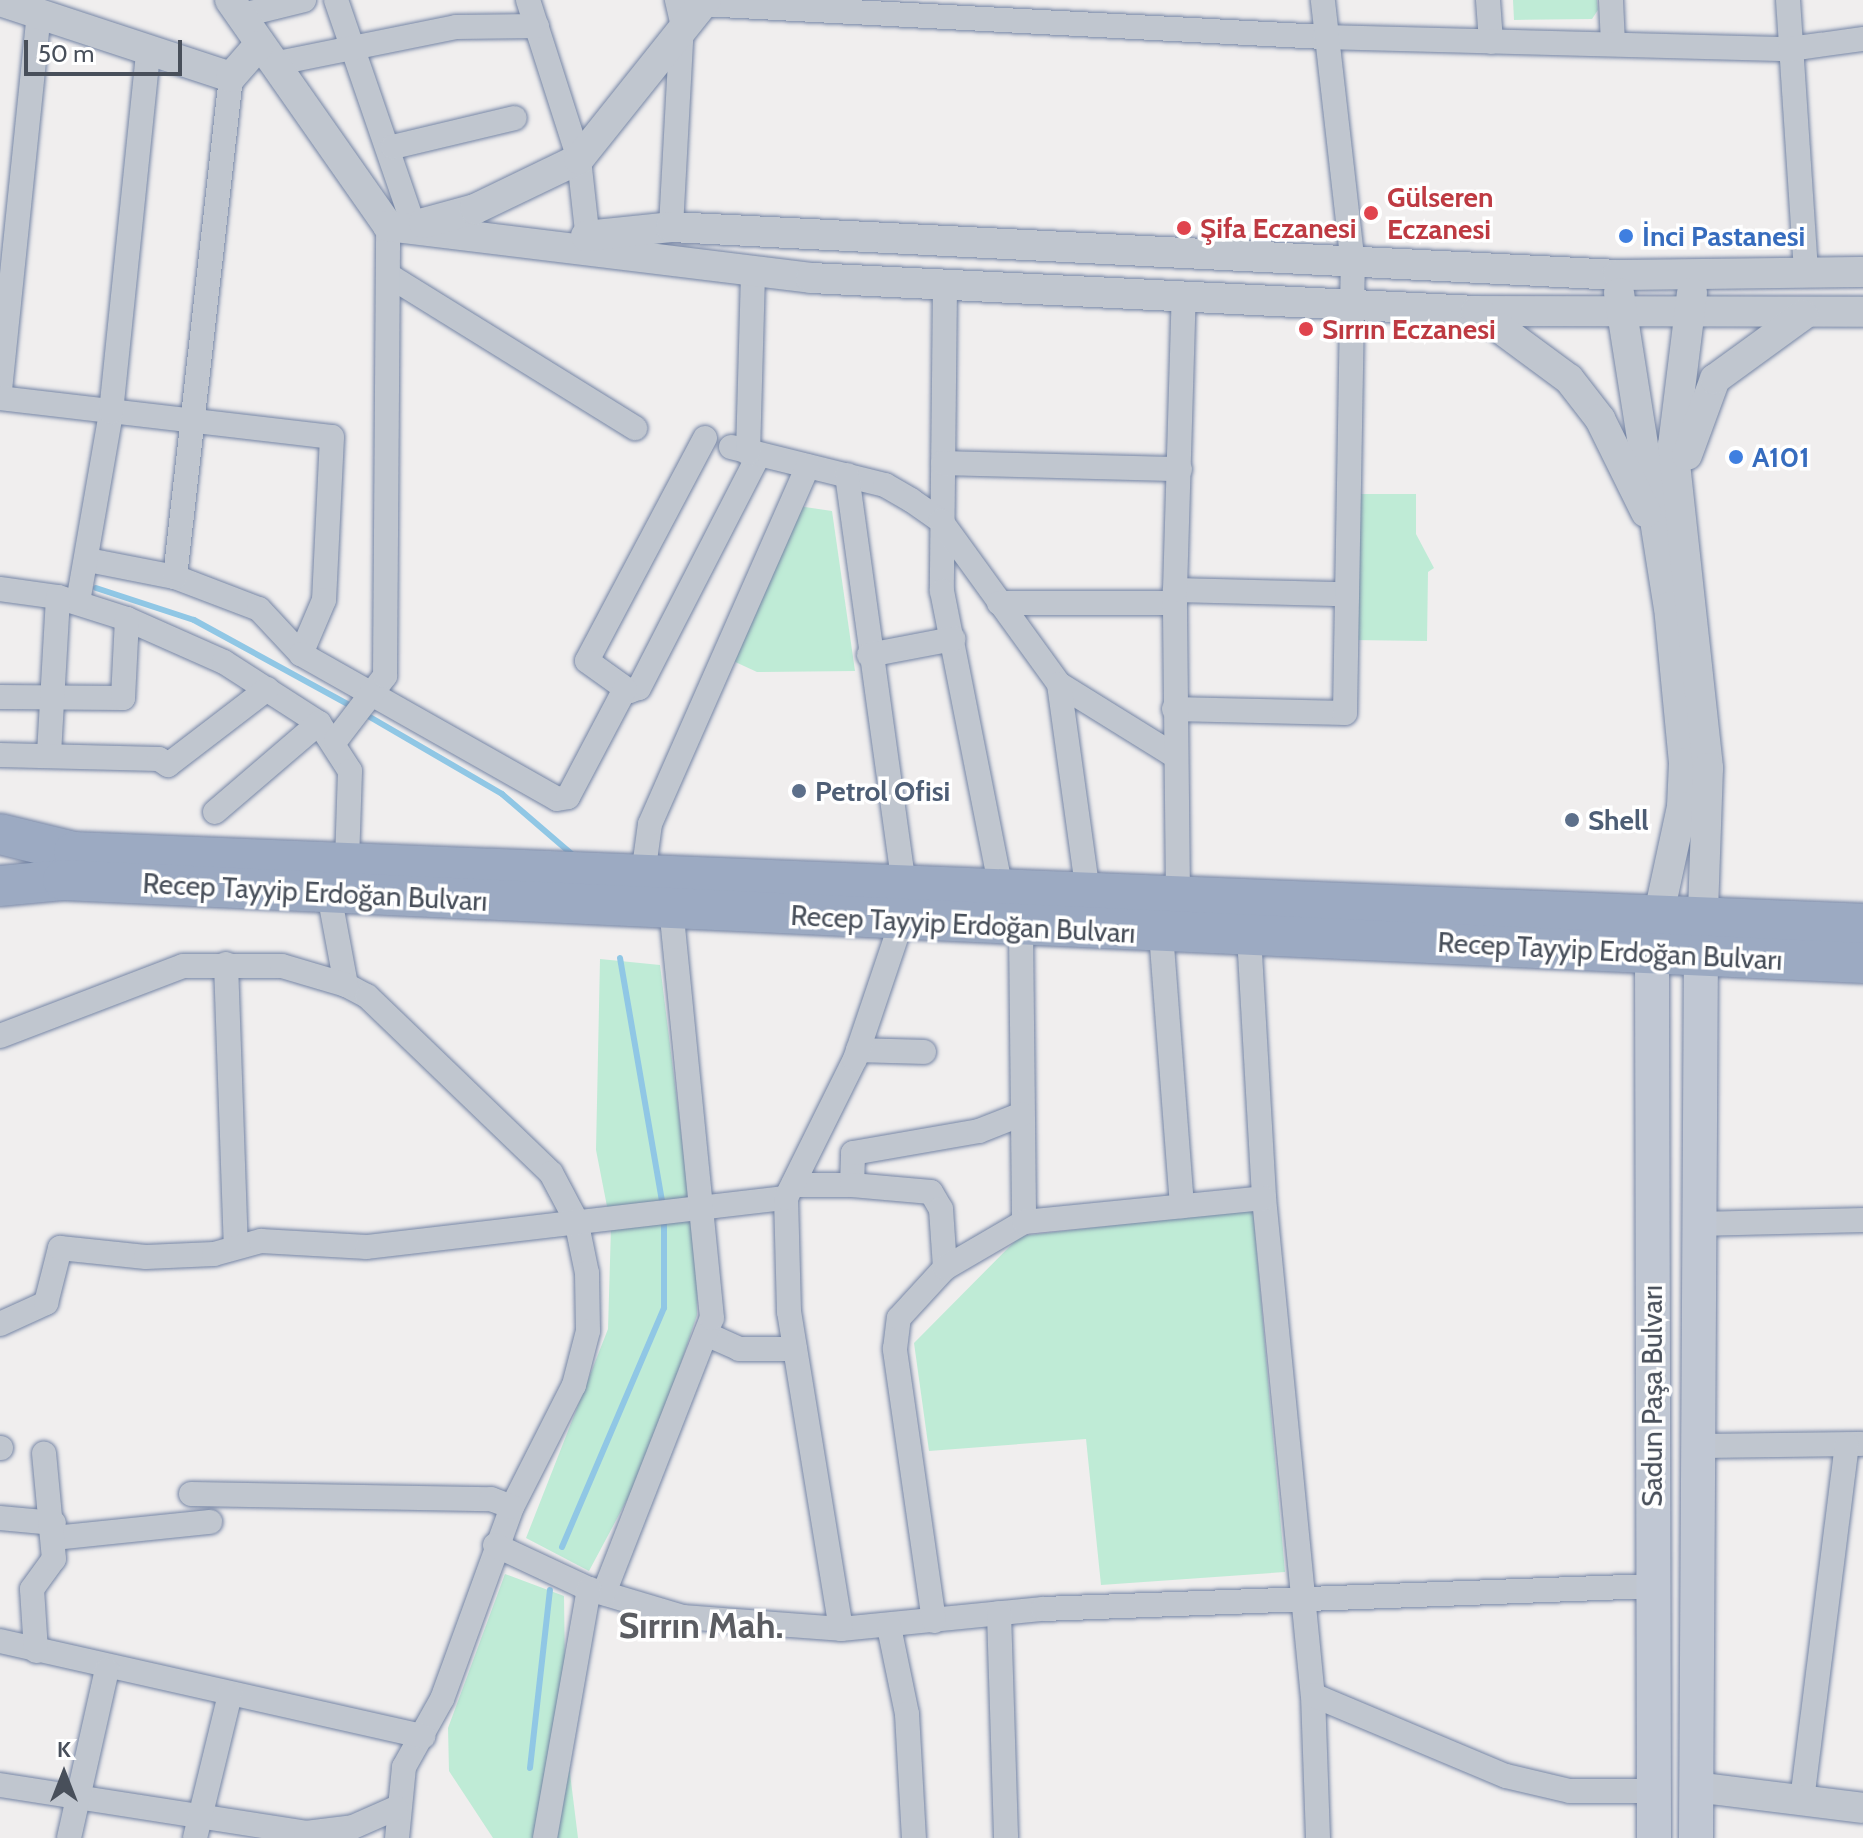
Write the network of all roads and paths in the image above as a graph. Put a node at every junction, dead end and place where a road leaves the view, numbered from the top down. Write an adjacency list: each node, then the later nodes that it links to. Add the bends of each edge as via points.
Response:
1 (304, 0): 10 (street)
2 (336, 0): 18 (street)
3 (528, 0): 13 (street)
4 (1323, 0): 14 (street)
5 (1488, 0): 16 (street)
6 (1611, 0): 17 (street)
7 (1788, 0): 19 (street)
8 (0, 1): 12 (street)
9 (692, 7): 11 (street); 25 (street); 27 (street)
10 (235, 8): 21 (street)
11 (954, 9): 14 (street)
12 (39, 15): 20 (street); 44 (street)
13 (537, 26): 18 (street, via 456,27); 25 (street)
14 (1324, 37): 16 (street); 29 (street)
15 (1863, 39): 19 (street)
16 (1491, 42): 17 (street)
17 (1613, 44): 19 (street)
18 (352, 48): 21 (street); 24 (street)
19 (1790, 49): 30 (street)
20 (148, 52): 22 (street); 46 (street)
21 (266, 55): 22 (street); 26 (street)
22 (231, 77): 47 (street)
23 (515, 118): 24 (street)
24 (393, 147): 26 (street)
25 (579, 159): 26 (street, via 475,209); 28 (street)
26 (401, 226): 28 (street); 35 (street)
27 (671, 227): 28 (street); 29 (street)
28 (588, 243): 32 (street)
29 (1353, 265): 34 (street); 38 (street)
30 (1806, 272): 31 (street); 33 (street)
31 (1863, 272)
32 (753, 274): 36 (street); 50 (street)
33 (1691, 274): 34 (street); 42 (street)
34 (1618, 275): 41 (street)
35 (393, 278): 48 (street); 74 (street, via 385,676)
36 (945, 285): 37 (street); 51 (street)
37 (1184, 295): 38 (street); 53 (street)
38 (1353, 301): 39 (street); 61 (street)
39 (1476, 311): 41 (street); 57 (street, via 1569,379 1600,419)
40 (1863, 312): 43 (street)
41 (1620, 313): 42 (street); 57 (street)
42 (1692, 313): 43 (street); 55 (street, via 1673,445)
43 (1803, 315): 55 (street, via 1715,379 1693,426)
44 (0, 390)
45 (0, 398): 46 (street)
46 (111, 412): 47 (street); 58 (street)
47 (194, 423): 59 (street); 67 (street, via 332,437 324,600)
48 (635, 428)
49 (705, 438): 71 (street, via 587,661)
50 (746, 452): 52 (street); 71 (street, via 639,688)
51 (943, 463): 53 (street); 56 (street)
52 (808, 466): 54 (street); 84 (street, via 650,824)
53 (1180, 469): 62 (street)
54 (847, 475): 56 (street, via 885,485); 68 (street)
55 (1677, 508): 97 (street, via 1708,768)
56 (941, 521): 64 (street); 66 (street)
57 (1659, 539): 92 (street, via 1684,763 1682,807)
58 (88, 560): 59 (street); 63 (street)
59 (175, 577): 67 (street, via 259,609)
60 (0, 589): 63 (street)
61 (1344, 594): 62 (street); 75 (street, via 1345,713)
62 (1175, 596): 64 (street); 75 (street)
63 (68, 600): 65 (street); 73 (street)
64 (999, 603): 69 (street)
65 (127, 619): 70 (street); 73 (street, via 123,698)
66 (953, 639): 68 (street); 87 (street)
67 (301, 654): 74 (street)
68 (869, 655): 90 (street)
69 (1059, 684): 80 (street); 88 (street)
70 (267, 689): 76 (street); 78 (street, via 168,765 159,759)
71 (625, 689): 74 (street, via 568,797 557,799)
72 (0, 697): 73 (street)
73 (52, 697): 78 (street)
74 (372, 697): 77 (street)
75 (1174, 709): 80 (street)
76 (319, 723): 77 (street); 81 (street)
77 (336, 740): 85 (street, via 350,771)
78 (49, 754): 79 (street)
79 (0, 755)
80 (1175, 756): 89 (street)
81 (215, 812)
82 (0, 834): 83 (highway)
83 (68, 866): 85 (highway, Recep Tayyip Erdoğan Bulvarı); 86 (highway)
84 (643, 875): 85 (highway, Recep Tayyip Erdoğan Bulvarı); 90 (highway, Recep Tayyip Erdoğan Bulvarı)
85 (338, 878): 91 (highway, Recep Tayyip Erdoğan Bulvarı); 101 (street)
86 (0, 886)
87 (1001, 889): 88 (highway, Recep Tayyip Erdoğan Bulvarı); 90 (highway, Recep Tayyip Erdoğan Bulvarı)
88 (1088, 892): 89 (highway, Recep Tayyip Erdoğan Bulvarı)
89 (1178, 896): 92 (highway, Recep Tayyip Erdoğan Bulvarı)
90 (903, 904): 91 (highway, Recep Tayyip Erdoğan Bulvarı); 94 (highway, Recep Tayyip Erdoğan Bulvarı); 103 (street)
91 (671, 908): 109 (street)
92 (1658, 914): 97 (highway, Recep Tayyip Erdoğan Bulvarı); 98 (street)
93 (1863, 924): 97 (highway, Recep Tayyip Erdoğan Bulvarı)
94 (1021, 928): 95 (highway, Recep Tayyip Erdoğan Bulvarı); 105 (street)
95 (1161, 933): 96 (highway, Recep Tayyip Erdoğan Bulvarı); 110 (street)
96 (1249, 936): 98 (highway, Recep Tayyip Erdoğan Bulvarı); 108 (street)
97 (1702, 936): 98 (highway, Recep Tayyip Erdoğan Bulvarı); 99 (highway, Recep Tayyip Erdoğan Bulvarı); 114 (main road, Sadun Paşa Bulvarı)
98 (1652, 953): 129 (main road, Sadun Paşa Bulvarı)
99 (1863, 963)
100 (226, 964): 101 (street, via 282,966); 102 (street, via 157,971); 115 (street)
101 (346, 985): 111 (street, via 367,996 524,1144 551,1173)
102 (0, 1036)
103 (858, 1050): 104 (street); 107 (street)
104 (924, 1052)
105 (1022, 1114): 106 (street, via 979,1131 853,1153); 113 (street)
106 (852, 1185): 107 (street); 116 (street, via 931,1192 941,1209)
107 (790, 1192): 109 (street); 119 (street)
108 (1264, 1198): 110 (street); 131 (street)
109 (703, 1204): 111 (street); 118 (street, via 712,1318)
110 (1182, 1206): 113 (street)
111 (576, 1220): 115 (street, via 367,1247 261,1241); 124 (street, via 587,1273 588,1331 564,1412)
112 (1863, 1220): 114 (street)
113 (1024, 1222): 116 (street)
114 (1698, 1224): 121 (main road, Sadun Paşa Bulvarı)
115 (236, 1247): 117 (street, via 146,1257 60,1248 46,1303)
116 (945, 1268): 133 (street, via 899,1318 895,1349)
117 (0, 1324)
118 (706, 1334): 119 (street, via 739,1349); 130 (street)
119 (795, 1349): 135 (street)
120 (1855, 1445): 121 (street); 146 (street)
121 (1696, 1446): 143 (main road, Sadun Paşa Bulvarı)
122 (44, 1453): 127 (street)
123 (191, 1494): 124 (street, via 491,1499)
124 (512, 1507): 128 (street)
125 (0, 1518): 127 (street)
126 (210, 1522): 127 (street)
127 (54, 1531): 137 (street, via 54,1559 32,1589)
128 (495, 1545): 130 (street); 141 (street)
129 (1653, 1586): 131 (street); 144 (main road, Sadun Paşa Bulvarı)
130 (596, 1591): 135 (street, via 683,1617); 153 (street)
131 (1304, 1603): 132 (street); 140 (street)
132 (999, 1613): 133 (street); 155 (street)
133 (934, 1621): 134 (street)
134 (889, 1627): 135 (street); 154 (street, via 907,1714)
135 (841, 1629)
136 (0, 1641): 137 (street)
137 (36, 1651): 138 (street)
138 (107, 1670): 139 (street); 145 (street)
139 (230, 1694): 141 (street); 149 (street)
140 (1313, 1695): 144 (street, via 1506,1776 1570,1791); 156 (street)
141 (423, 1736): 147 (street, via 404,1767)
142 (0, 1785): 145 (street)
143 (1695, 1787): 146 (street); 158 (main road, Sadun Paşa Bulvarı)
144 (1654, 1791): 157 (main road, Sadun Paşa Bulvarı)
145 (73, 1795): 149 (street); 151 (street)
146 (1802, 1800): 148 (street)
147 (396, 1808): 150 (street, via 353,1827); 152 (street)
148 (1863, 1808)
149 (197, 1828): 150 (street)
150 (306, 1836)
151 (69, 1838)
152 (397, 1838)
153 (545, 1838)
154 (914, 1838)
155 (1006, 1838)
156 (1318, 1838)
157 (1654, 1838)
158 (1696, 1838)

